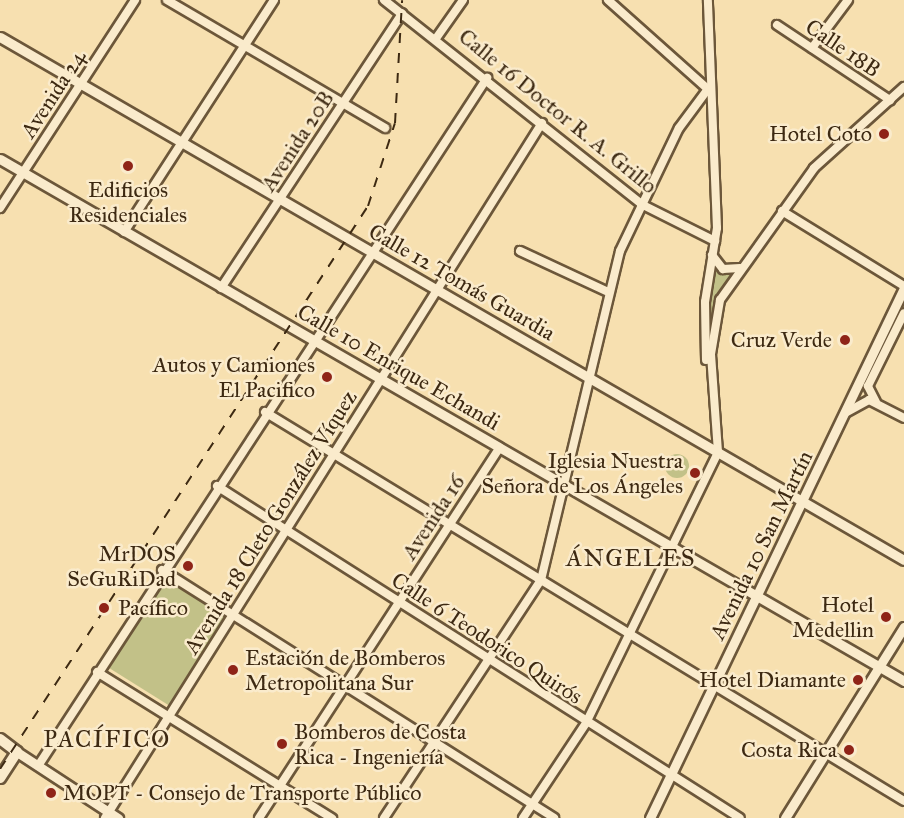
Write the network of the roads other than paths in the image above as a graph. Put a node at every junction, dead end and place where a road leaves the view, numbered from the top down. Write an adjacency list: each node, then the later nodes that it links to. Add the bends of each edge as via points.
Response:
1 (135, 0): 17 (street, Avenida 24)
2 (168, 0): 14 (street)
3 (274, 0): 14 (street)
4 (384, 0): 10 (street, Calle 16 Doctor R. A. Grillo)
5 (398, 0): 10 (street)
6 (463, 0): 13 (street)
7 (608, 0): 19 (street)
8 (708, 0): 19 (street)
9 (848, 0): 15 (street)
10 (399, 11): 13 (street, Calle 16 Doctor R. A. Grillo); 21 (street, Avenida 20B)
11 (777, 25): 15 (street, Calle 18B)
12 (0, 37): 17 (street, Calle 12 Tomás Guardia)
13 (438, 38): 16 (street, Calle 16 Doctor R. A. Grillo)
14 (245, 45): 21 (street); 24 (street)
15 (812, 48): 20 (street, Calle 18B)
16 (487, 78): 22 (street, Calle 16 Doctor R. A. Grillo); 34 (street)
17 (81, 86): 24 (street, Calle 12 Tomás Guardia); 26 (street, Avenida 24)
18 (904, 87): 20 (street)
19 (708, 89): 28 (street, via 679,128); 32 (street)
20 (890, 100): 30 (street, via 820,162)
21 (344, 103): 23 (street); 27 (street, Avenida 20B)
22 (542, 123): 28 (street, Calle 16 Doctor R. A. Grillo); 39 (street, Avenida 18 Cleto González Víquez)
23 (385, 128)
24 (180, 144): 27 (street, Calle 12 Tomás Guardia); 31 (street)
25 (0, 159): 26 (street, Calle 10 Enrique Echandi)
26 (24, 173): 29 (street, Avenida 24); 31 (street, Calle 10 Enrique Echandi)
27 (281, 201): 34 (street, Calle 12 Tomás Guardia); 38 (street, Avenida 20B)
28 (641, 204): 32 (street, Calle 16 Doctor R. A. Grillo); 40 (street)
29 (0, 208)
30 (782, 211): 36 (street); 37 (street)
31 (124, 232): 38 (street, Calle 10 Enrique Echandi)
32 (715, 241): 35 (street)
33 (520, 251): 40 (street)
34 (372, 252): 39 (street, Calle 12 Tomás Guardia); 42 (street)
35 (712, 255): 36 (street, via 723,269); 45 (street, via 703,321)
36 (740, 268): 45 (street, via 713,319)
37 (904, 287): 48 (street, Avenida 10 San Martín)
38 (222, 288): 42 (street, Calle 10 Enrique Echandi)
39 (436, 290): 43 (street, Calle 12 Tomás Guardia); 44 (street, Avenida 18 Cleto González Víquez)
40 (609, 292): 43 (street)
41 (904, 313): 46 (street, via 868,386)
42 (313, 340): 44 (street, Calle 10 Enrique Echandi); 47 (street)
43 (588, 378): 51 (street, Calle 12 Tomás Guardia); 53 (street)
44 (382, 379): 50 (street, Calle 10 Enrique Echandi); 52 (street, Avenida 18 Cleto González Víquez)
45 (710, 394): 51 (street)
46 (876, 402): 48 (street, via 858,402); 49 (street)
47 (265, 412): 52 (street); 54 (street)
48 (848, 412): 55 (street, Avenida 10 San Martín)
49 (904, 418)
50 (500, 447): 53 (street, Calle 10 Enrique Echandi); 56 (street, Avenida 16)
51 (718, 452): 55 (street, Calle 12 Tomás Guardia); 58 (street)
52 (334, 455): 56 (street); 57 (street, Avenida 18 Cleto González Víquez)
53 (562, 482): 58 (street, Calle 10 Enrique Echandi); 61 (street)
54 (217, 486): 57 (street, Calle 6 Teodorico Quirós); 60 (street)
55 (804, 503): 59 (street, Calle 12 Tomás Guardia); 62 (street, Avenida 10 San Martín)
56 (450, 525): 61 (street); 63 (street, Avenida 16)
57 (283, 529): 63 (street, Calle 6 Teodorico Quirós); 64 (street, Avenida 18 Cleto González Víquez)
58 (673, 546): 62 (street, Calle 10 Enrique Echandi); 66 (street)
59 (904, 560)
60 (162, 570): 64 (street); 69 (street)
61 (541, 580): 66 (street); 67 (street)
62 (758, 595): 68 (street, Calle 10 Enrique Echandi); 72 (street, Avenida 10 San Martín)
63 (399, 603): 67 (street, Calle 6 Teodorico Quirós); 71 (street, Avenida 16)
64 (233, 613): 71 (street); 73 (street, Avenida 18 Cleto González Víquez)
65 (904, 627): 68 (street)
66 (631, 635): 72 (street); 74 (street)
67 (490, 661): 74 (street, Calle 6 Teodorico Quirós); 76 (street)
68 (880, 666): 70 (street, Calle 10 Enrique Echandi); 78 (street)
69 (97, 672): 73 (street); 79 (street)
70 (904, 681)
71 (348, 684): 76 (street); 82 (street, Avenida 16)
72 (714, 686): 78 (street); 80 (street, Avenida 10 San Martín)
73 (169, 716): 82 (street); 85 (street, Avenida 18 Cleto González Víquez)
74 (586, 723): 80 (street, Calle 6 Teodorico Quirós); 84 (street)
75 (0, 739): 77 (main road)
76 (435, 740): 84 (street); 89 (street)
77 (17, 752): 79 (street); 81 (main road)
78 (826, 754): 83 (street); 94 (street)
79 (38, 766): 85 (street)
80 (675, 777): 92 (street, Avenida 10 San Martín); 93 (street, Calle 6 Teodorico Quirós)
81 (0, 778)
82 (280, 785): 87 (street, Avenida 16); 88 (street)
83 (904, 801)
84 (533, 803): 90 (street); 91 (street)
85 (107, 815): 86 (street)
86 (118, 818)
87 (259, 818)
88 (333, 818)
89 (384, 818)
90 (523, 818)
91 (554, 818)
92 (650, 818)
93 (740, 818)
94 (785, 818)

